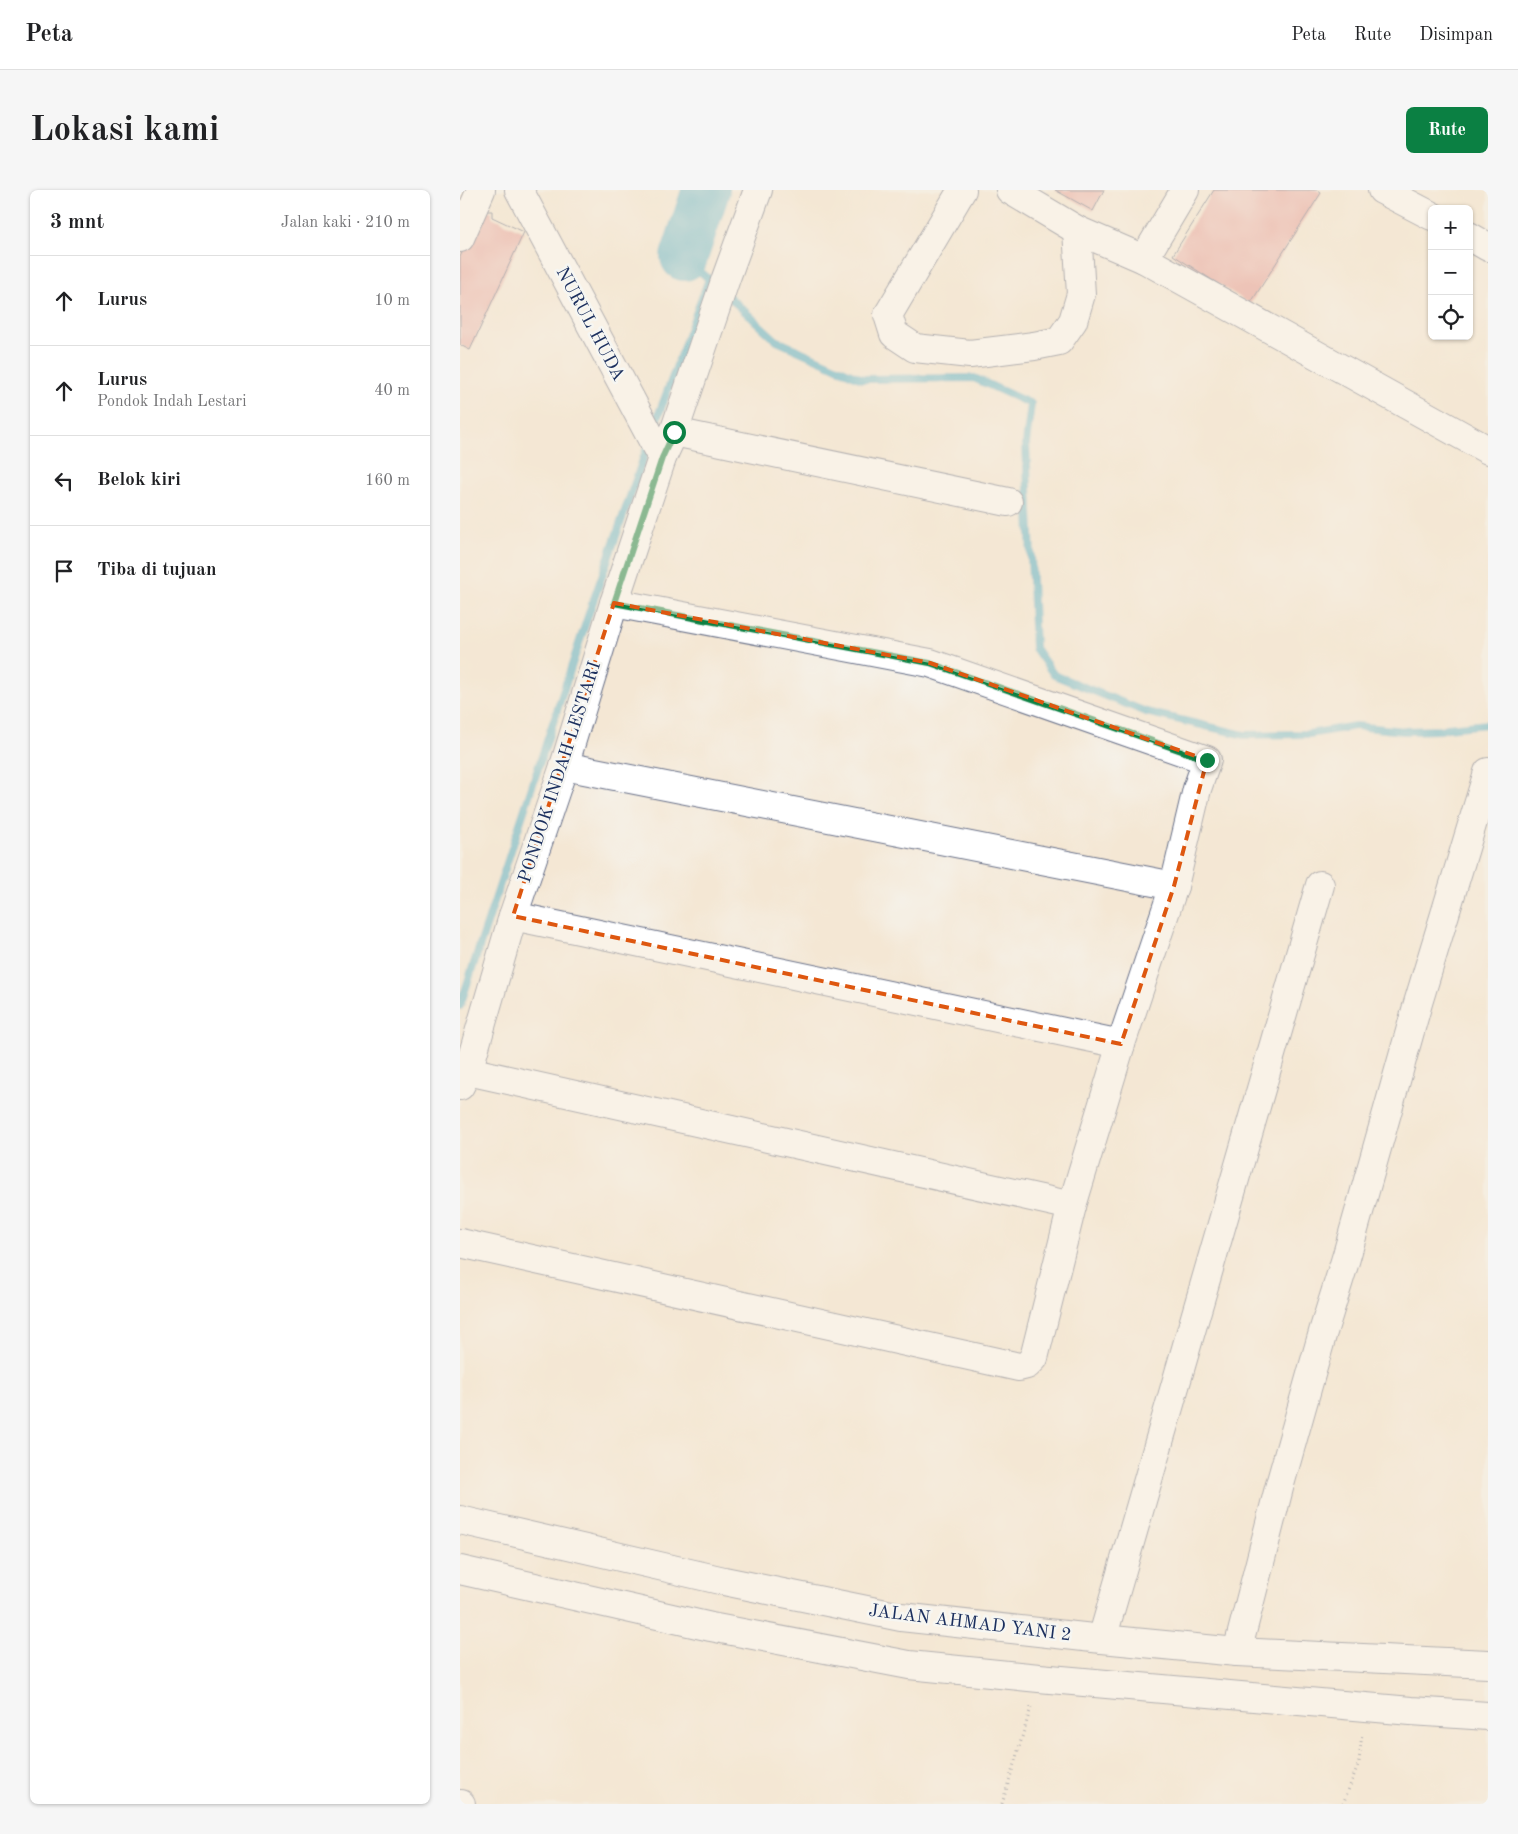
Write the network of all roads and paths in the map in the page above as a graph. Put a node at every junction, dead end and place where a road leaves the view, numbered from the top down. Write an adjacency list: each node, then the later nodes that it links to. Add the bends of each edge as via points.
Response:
1 (481, 190): 10 (main road)
2 (519, 190): 16 (main road, NURUL HUDA)
3 (758, 190): 14 (main road, PONDOK INDAH LESTARI)
4 (962, 190): 9 (main road, via 888,315 894,334 915,348 970,354 1059,341 1073,321 1080,294)
5 (1010, 190): 9 (main road)
6 (1185, 190): 13 (main road)
7 (1382, 190): 8 (main road)
8 (1428, 214)
9 (1077, 230): 13 (main road)
10 (460, 238)
11 (1473, 238): 12 (main road)
12 (1488, 246)
13 (1144, 259): 15 (main road)
14 (674, 432): 16 (main road, PONDOK INDAH LESTARI); 17 (main road)
15 (1488, 450)
16 (662, 458): 18 (main road, PONDOK INDAH LESTARI)
17 (1008, 502)
18 (614, 603): 19 (main road, PONDOK INDAH LESTARI); 22 (main road, via 930,663 1207,760)
19 (564, 766): 22 (main road); 23 (main road, PONDOK INDAH LESTARI)
20 (1488, 772): 31 (main road, via 1418,1002 1284,1470)
21 (1320, 885): 30 (main road)
22 (1174, 886): 24 (main road)
23 (513, 916): 24 (main road); 25 (main road, PONDOK INDAH LESTARI)
24 (1121, 1044): 26 (main road)
25 (464, 1078): 26 (main road)
26 (1072, 1206): 27 (main road, via 1034,1358 1019,1367)
27 (460, 1243)
28 (460, 1520): 30 (main road, JALAN AHMAD YANI 2, via 724,1581 901,1617)
29 (460, 1570): 33 (main road, via 711,1627 909,1665)
30 (1102, 1640): 31 (main road, JALAN AHMAD YANI 2)
31 (1237, 1652): 32 (main road, JALAN AHMAD YANI 2)
32 (1488, 1664)
33 (1039, 1678): 34 (main road); 36 (path)
34 (1365, 1707): 35 (main road); 37 (path, via 1359,1762)
35 (1488, 1716)
36 (1002, 1804)
37 (1343, 1804)

